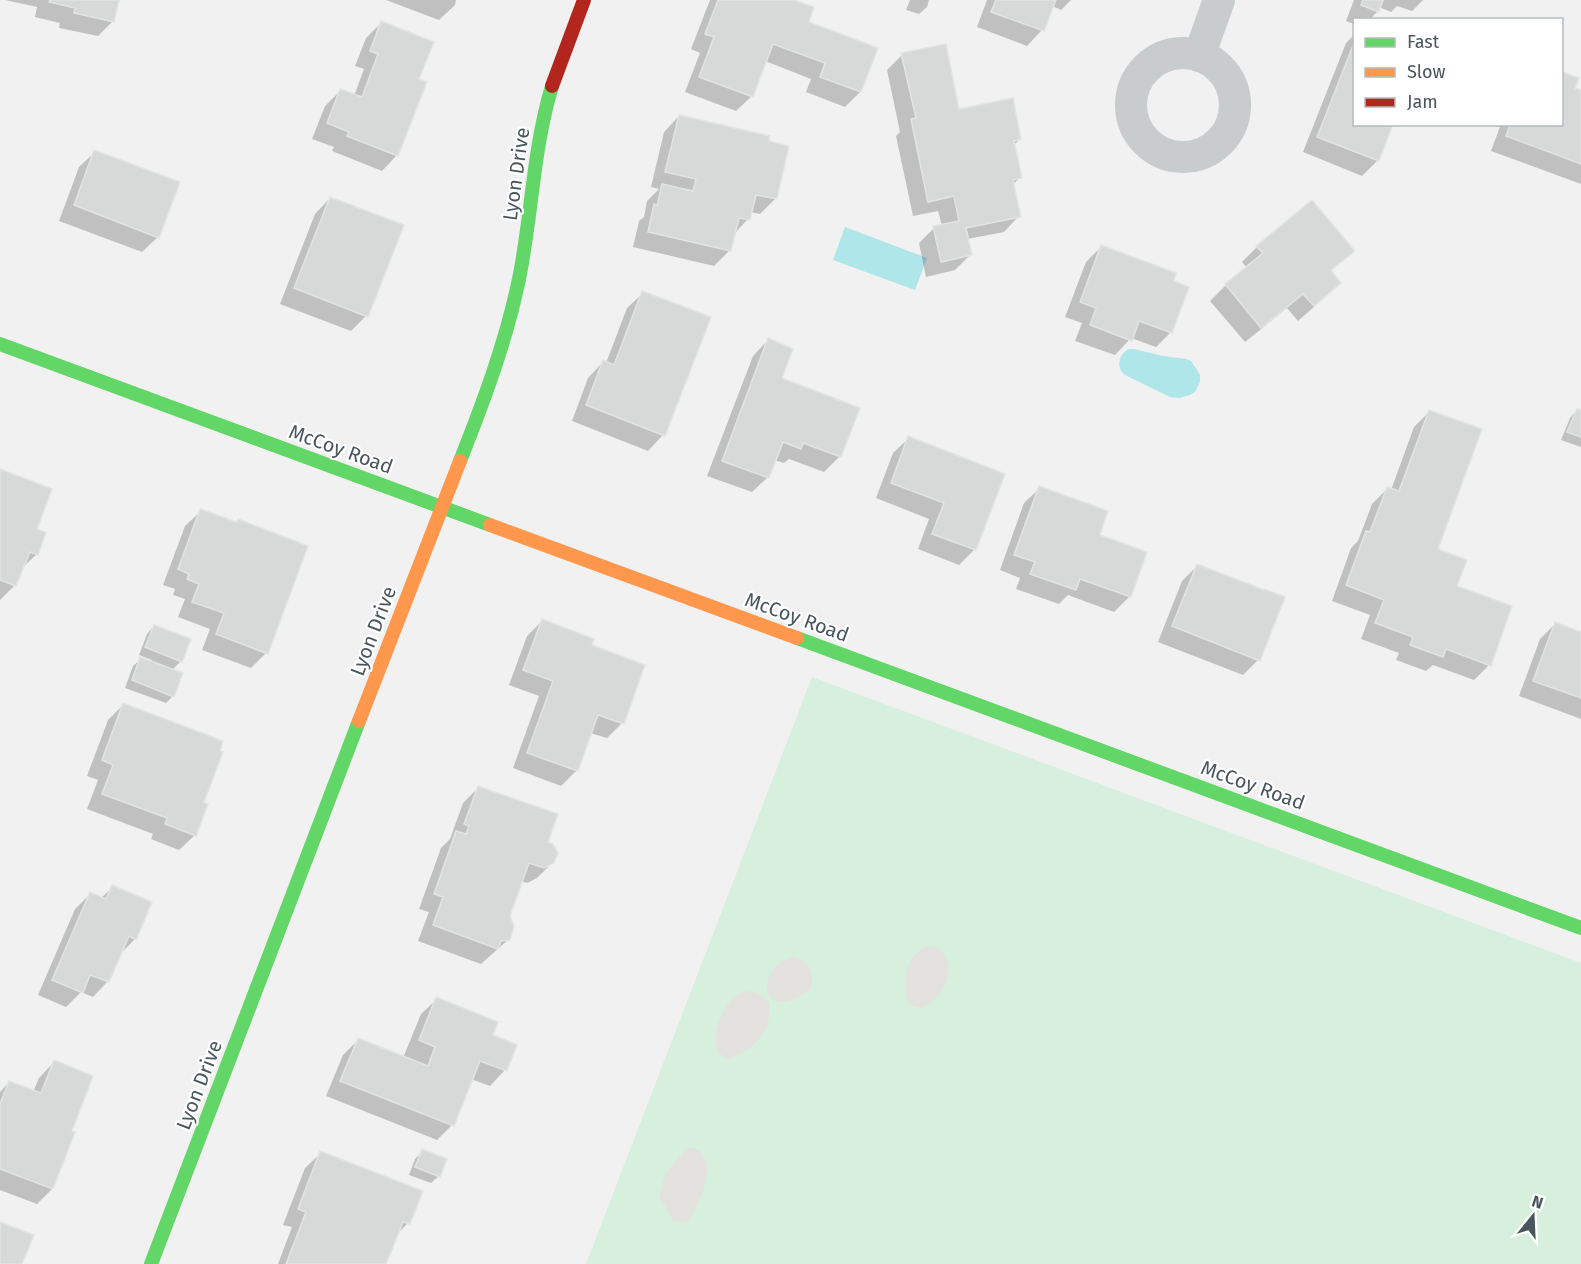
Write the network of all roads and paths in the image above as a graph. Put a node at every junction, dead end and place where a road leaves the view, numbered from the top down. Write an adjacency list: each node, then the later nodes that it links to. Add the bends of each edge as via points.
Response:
1 (584, 0): 5 (main road, Lyon Drive, via 541,126 527,241 515,300 497,360)
2 (1219, 0): 3 (street)
3 (1199, 56)
4 (0, 344): 5 (main road, McCoy Road)
5 (441, 507): 6 (main road, McCoy Road); 7 (main road, Lyon Drive)
6 (1581, 928)
7 (151, 1264)

